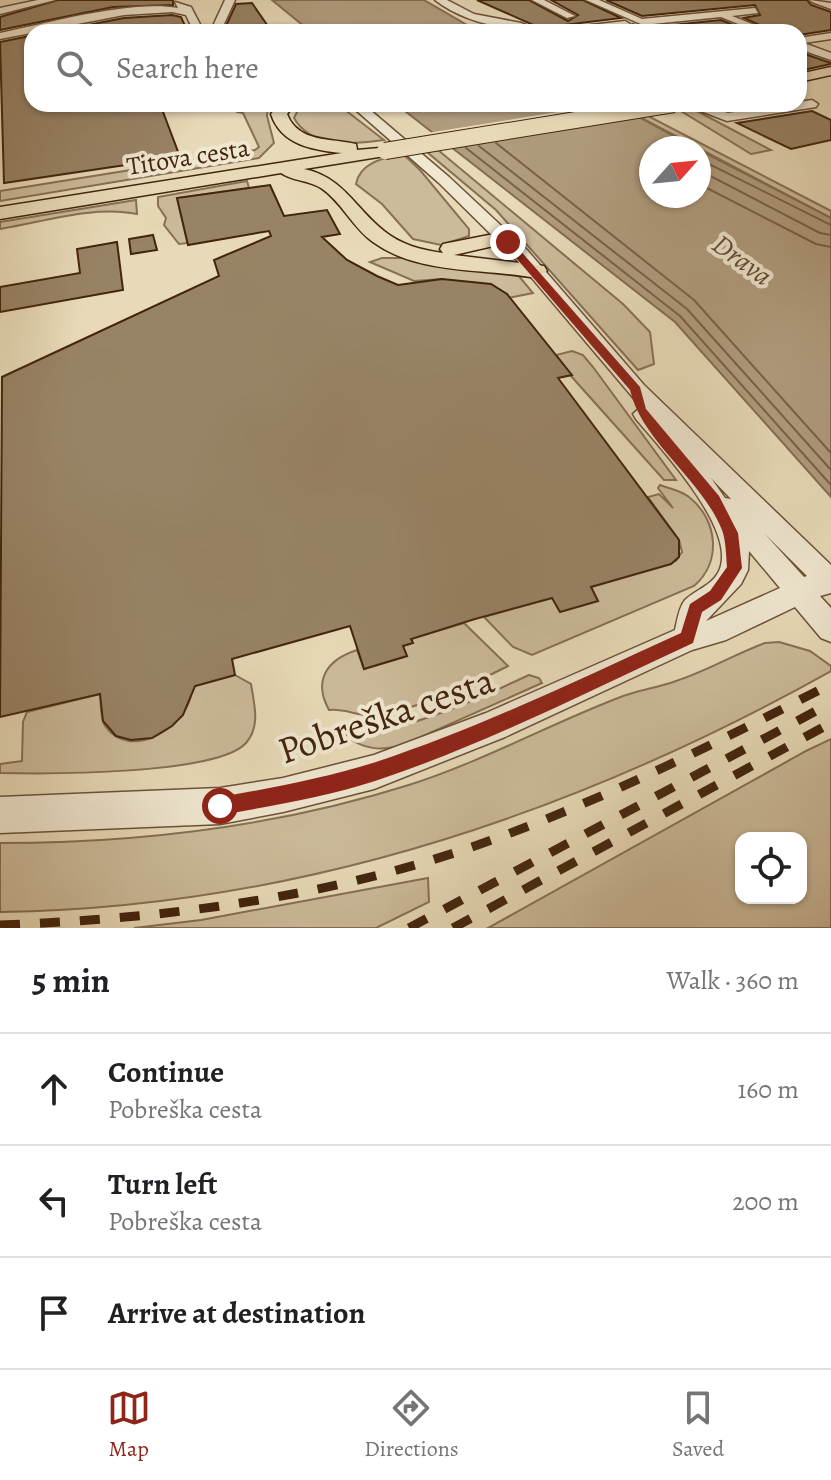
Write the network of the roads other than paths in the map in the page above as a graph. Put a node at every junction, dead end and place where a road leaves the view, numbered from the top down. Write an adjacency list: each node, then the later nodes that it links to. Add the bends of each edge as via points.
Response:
1 (51, 0): 7 (street); 11 (street)
2 (230, 0): 20 (street)
3 (440, 0): 21 (street, via 471,16)
4 (537, 0): 13 (street)
5 (591, 0): 16 (street)
6 (815, 0): 9 (street)
7 (66, 4)
8 (148, 4): 10 (street); 10 (street, via 199,1); 15 (street); 15 (street, via 82,8)
9 (830, 5)
10 (185, 9): 19 (street)
11 (0, 11)
12 (753, 11): 14 (street)
13 (570, 16)
14 (723, 16): 16 (street); 23 (street)
15 (70, 21): 18 (street)
16 (643, 22): 22 (street)
17 (0, 24): 25 (street)
18 (59, 24)
19 (194, 24)
20 (220, 24)
21 (513, 24)
22 (646, 24)
23 (745, 24)
24 (24, 31): 25 (street)
25 (19, 32): 26 (street)
26 (0, 36)
27 (831, 36): 28 (street)
28 (807, 41)
29 (807, 47): 30 (street)
30 (828, 57)
31 (831, 76): 32 (main road)
32 (807, 80)
33 (807, 102): 34 (street)
34 (825, 111)
35 (281, 112): 41 (main road)
36 (364, 112): 45 (street, Pobreška cesta)
37 (597, 112): 42 (main road, bridge)
38 (622, 112): 42 (main road, bridge)
39 (712, 112): 40 (street, via 727,117)
40 (752, 112)
41 (288, 131): 42 (main road, via 328,146); 43 (main road, via 289,146)
42 (382, 149): 43 (main road, Titova cesta); 45 (main road, via 344,175 345,186 397,240 434,250)
43 (267, 167): 44 (main road, Titova cesta); 46 (main road, via 324,180 390,245)
44 (0, 210)
45 (506, 240): 46 (main road, via 503,248); 47 (street, Pobreška cesta)
46 (450, 258): 47 (main road)
47 (536, 271): 48 (street, Pobreška cesta)
48 (636, 390): 49 (street, Pobreška cesta, via 641,410); 50 (street, Pobreška cesta)
49 (712, 496): 51 (street); 53 (street, Pobreška cesta, via 731,533 734,568 715,595 695,609)
50 (829, 581): 51 (street, Pobreška cesta)
51 (800, 592): 52 (street); 53 (street, Pobreška cesta, via 716,631)
52 (831, 629)
53 (687, 638): 54 (street, Pobreška cesta, via 494,726 374,772 220,806)
54 (0, 815)

